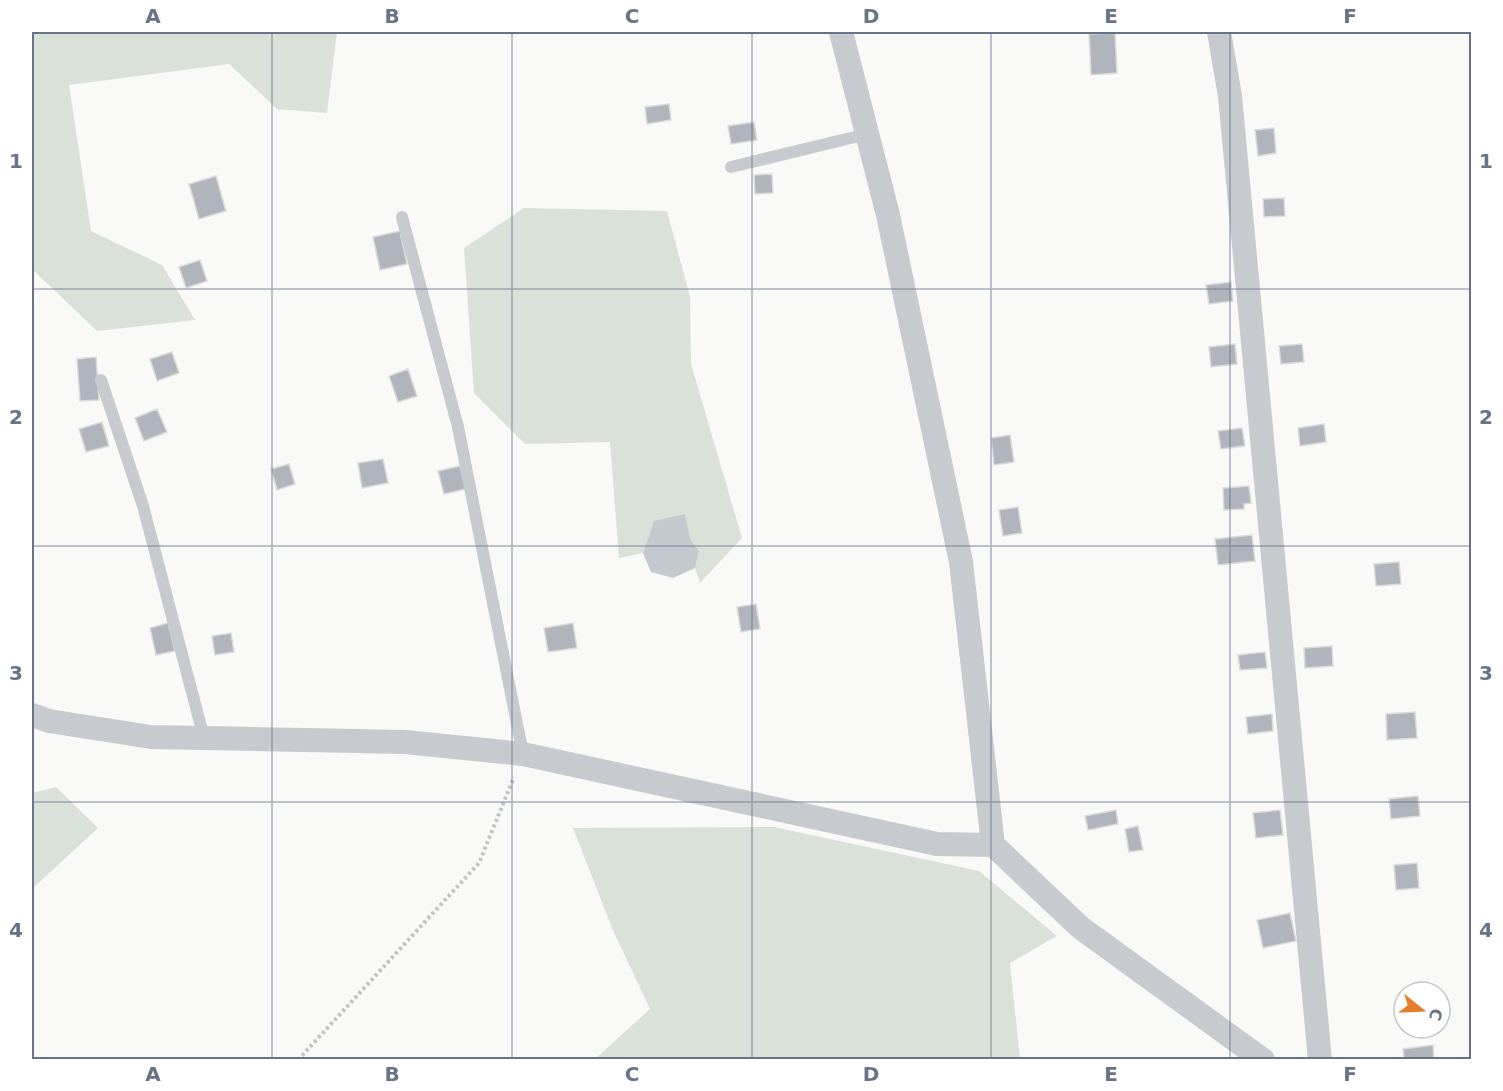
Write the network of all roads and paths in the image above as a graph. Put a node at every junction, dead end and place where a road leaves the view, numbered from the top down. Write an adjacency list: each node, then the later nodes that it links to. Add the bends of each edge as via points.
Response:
1 (841, 32): 3 (street)
2 (1219, 32): 13 (street, via 1230,96)
3 (867, 134): 4 (lane); 10 (street, via 888,215 961,561)
4 (731, 167)
5 (402, 217): 9 (lane, via 458,427)
6 (101, 380): 8 (lane, via 143,506)
7 (32, 715): 8 (street, via 151,736)
8 (204, 738): 9 (street, via 405,742)
9 (523, 754): 10 (street, via 937,844); 11 (path, via 478,863)
10 (993, 845): 12 (street, via 1081,928)
11 (298, 1059)
12 (1263, 1059)
13 (1320, 1059)

